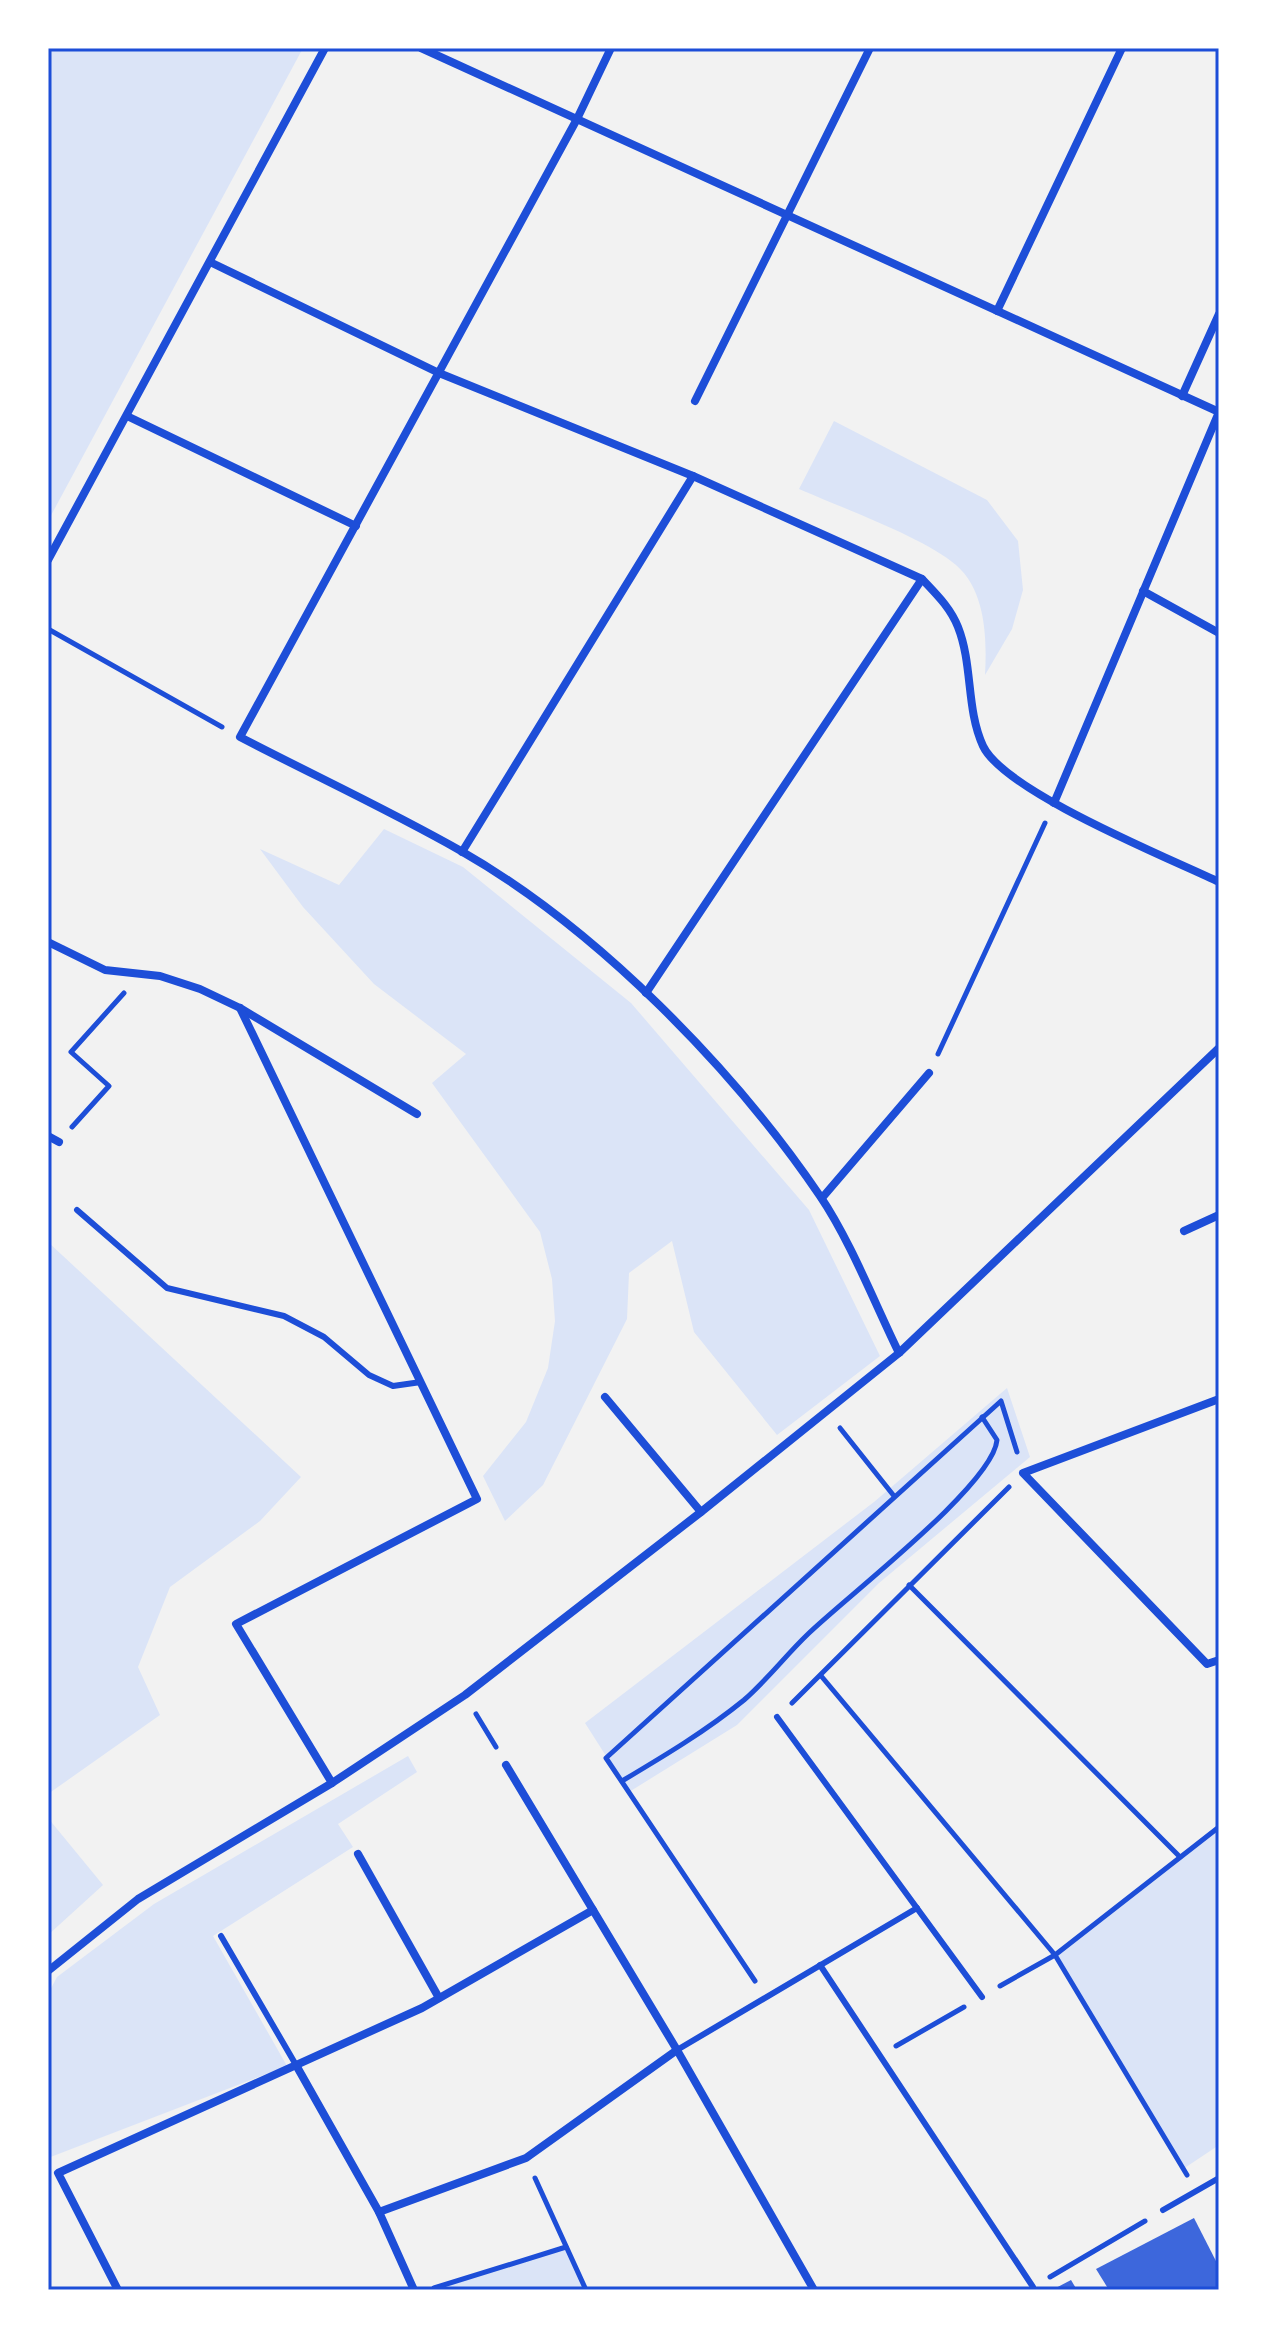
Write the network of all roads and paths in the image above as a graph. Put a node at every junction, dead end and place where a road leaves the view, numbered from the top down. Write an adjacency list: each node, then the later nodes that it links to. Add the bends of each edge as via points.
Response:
1 (325, 48): 8 (street)
2 (421, 48): 6 (street)
3 (611, 48): 6 (street)
4 (870, 48): 7 (street)
5 (1122, 48): 9 (street)
6 (577, 119): 7 (street); 11 (street)
7 (787, 215): 9 (street); 13 (street)
8 (210, 262): 11 (street); 15 (street)
9 (997, 311): 12 (street)
10 (1219, 314): 12 (street)
11 (439, 373): 16 (street); 17 (street)
12 (1182, 396): 14 (street)
13 (695, 401)
14 (1219, 412): 20 (street)
15 (127, 416): 17 (street); 18 (street)
16 (693, 476): 19 (street); 25 (street)
17 (356, 526): 23 (street)
18 (48, 560)
19 (922, 579): 24 (street, via 945,603 959,629 985,750 1004,770); 29 (street)
20 (1143, 591): 22 (street); 24 (street)
21 (48, 629): 23 (path)
22 (1219, 633)
23 (240, 737): 25 (street)
24 (1054, 803): 26 (street); 32 (path)
25 (462, 852): 29 (street, via 554,914)
26 (1219, 882)
27 (48, 942): 28 (street, via 105,970)
28 (140, 974): 30 (street, via 200,989); 35 (path, via 71,1052 109,1086)
29 (646, 993): 36 (street, via 763,1120)
30 (240, 1008): 33 (street); 41 (street)
31 (1219, 1048): 40 (street)
32 (929, 1073): 36 (street)
33 (417, 1114)
34 (48, 1136): 35 (street)
35 (59, 1142)
36 (822, 1198): 40 (street)
37 (77, 1210): 41 (lane, via 167,1288 284,1316 324,1337 369,1375 393,1386)
38 (1219, 1215): 39 (street)
39 (1184, 1231)
40 (899, 1353): 44 (street)
41 (421, 1382): 56 (street, via 477,1499 236,1624)
42 (605, 1397): 48 (street)
43 (1219, 1399): 46 (street)
44 (827, 1412): 47 (path); 48 (street)
45 (982, 1417): 46 (path, via 1001,1401); 47 (path); 55 (path, via 997,1440 996,1454 949,1507 807,1634 745,1699)
46 (1023, 1473): 49 (path); 50 (street, via 1207,1664)
47 (894, 1496): 55 (path, via 606,1758)
48 (701, 1512): 52 (street)
49 (909, 1585): 51 (path); 59 (path)
50 (1219, 1660)
51 (822, 1677): 53 (path); 63 (path)
52 (465, 1695): 54 (path); 56 (street)
53 (777, 1717): 60 (lane)
54 (506, 1765): 61 (street)
55 (622, 1781): 68 (path)
56 (332, 1783): 65 (street, via 138,1899)
57 (1219, 1827): 59 (path)
58 (358, 1854): 67 (street)
59 (1180, 1857): 63 (path)
60 (917, 1908): 64 (lane); 66 (lane)
61 (593, 1910): 67 (street); 69 (street)
62 (221, 1936): 71 (lane)
63 (1055, 1955): 66 (path); 74 (path)
64 (820, 1965): 68 (lane); 70 (lane)
65 (48, 1971)
66 (982, 1997): 70 (path)
67 (439, 1998): 71 (street)
68 (765, 1998): 69 (lane)
69 (677, 2050): 72 (street); 83 (street)
70 (880, 2056): 78 (lane)
71 (296, 2065): 76 (street); 80 (street, via 58,2173)
72 (526, 2158): 76 (street); 77 (path)
73 (1219, 2178): 74 (lane)
74 (1196, 2191): 75 (lane)
75 (1163, 2210): 78 (path)
76 (379, 2212): 81 (street)
77 (566, 2247): 79 (path); 82 (path)
78 (1033, 2287)
79 (431, 2289)
80 (118, 2290)
81 (414, 2290)
82 (586, 2290)
83 (814, 2290)

